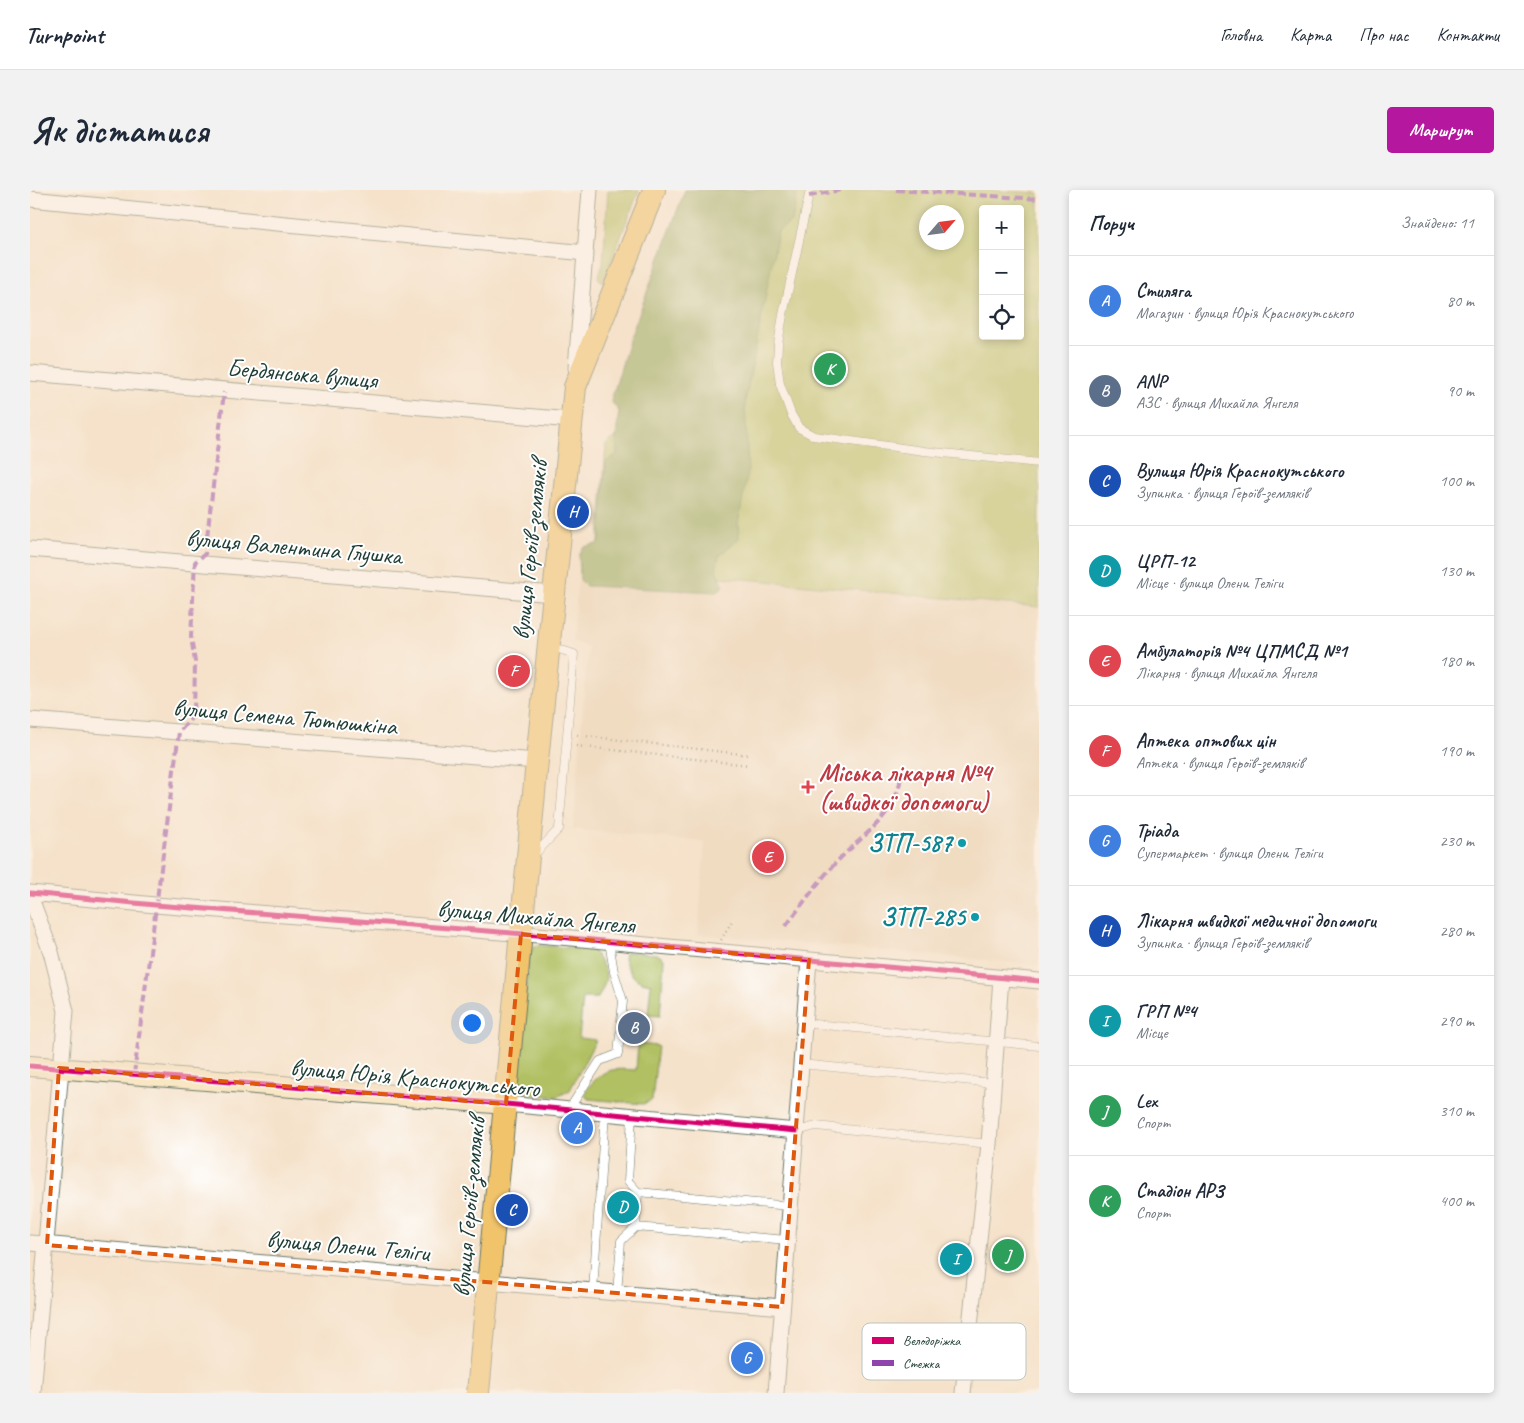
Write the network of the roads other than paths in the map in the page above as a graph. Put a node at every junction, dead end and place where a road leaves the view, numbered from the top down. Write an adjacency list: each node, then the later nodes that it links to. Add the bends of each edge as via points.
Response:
1 (590, 190): 5 (street, вулиця Героїв-земляків)
2 (654, 190): 7 (main road)
3 (810, 190): 9 (lane, via 778,344 780,384 800,428 814,436)
4 (30, 199): 5 (street)
5 (586, 253): 7 (street, вулиця Героїв-земляків)
6 (30, 373): 8 (street, Бердянська вулиця)
7 (575, 387): 8 (main road, вулиця Героїв-земляків)
8 (571, 420): 11 (main road, вулиця Героїв-земляків)
9 (1039, 463)
10 (30, 549): 11 (street, вулиця Валентина Глушка)
11 (553, 594): 12 (main road, вулиця Героїв-земляків)
12 (548, 645): 14 (main road, вулиця Героїв-земляків); 15 (lane, via 574,654 567,745 559,829)
13 (30, 720): 14 (street, вулиця Семена Тютюшкіна)
14 (537, 761): 15 (main road, вулиця Героїв-земляків)
15 (528, 862): 17 (main road, вулиця Героїв-земляків)
16 (30, 894): 17 (street, вулиця Михайла Янгеля); 29 (street, via 51,952 66,1011)
17 (521, 934): 18 (street, вулиця Михайла Янгеля); 31 (main road, вулиця Героїв-земляків)
18 (609, 942): 19 (street, вулиця Михайла Янгеля); 22 (lane, via 623,1001)
19 (809, 960): 20 (street, вулиця Михайла Янгеля); 23 (street)
20 (1001, 978): 21 (street, вулиця Михайла Янгеля); 25 (street)
21 (1039, 981)
22 (622, 1021)
23 (804, 1023): 25 (lane); 27 (street)
24 (620, 1034): 32 (lane, via 618,1054 600,1061)
25 (996, 1043): 26 (lane); 30 (street)
26 (1039, 1046)
27 (801, 1064): 30 (lane); 35 (street)
28 (30, 1066): 29 (street, вулиця Юрія Краснокутського)
29 (60, 1068): 31 (street, вулиця Юрія Краснокутського); 42 (street)
30 (993, 1083): 36 (street)
31 (506, 1104): 32 (street, вулиця Юрія Краснокутського); 43 (main road, вулиця Героїв-земляків)
32 (568, 1111): 33 (street, вулиця Юрія Краснокутського)
33 (604, 1113): 34 (street, вулиця Юрія Краснокутського); 44 (lane)
34 (632, 1116): 35 (street, вулиця Юрія Краснокутського); 37 (lane, via 628,1182)
35 (797, 1131): 36 (lane, via 816,1126); 38 (street)
36 (989, 1144): 47 (street)
37 (638, 1192): 38 (lane); 39 (lane)
38 (790, 1206): 40 (street)
39 (636, 1227): 40 (lane); 45 (lane, via 621,1241)
40 (788, 1240): 46 (street)
41 (30, 1243): 42 (street, вулиця Олени Теліги)
42 (47, 1244): 43 (street, вулиця Олени Теліги); 49 (street)
43 (489, 1282): 44 (street, вулиця Олени Теліги); 50 (main road, вулиця Героїв-земляків)
44 (593, 1291): 45 (street, вулиця Олени Теліги)
45 (617, 1294): 46 (street, вулиця Олени Теліги)
46 (782, 1307): 51 (street)
47 (971, 1323)
48 (965, 1380): 52 (street)
49 (33, 1393)
50 (478, 1393)
51 (776, 1393)
52 (964, 1393)

